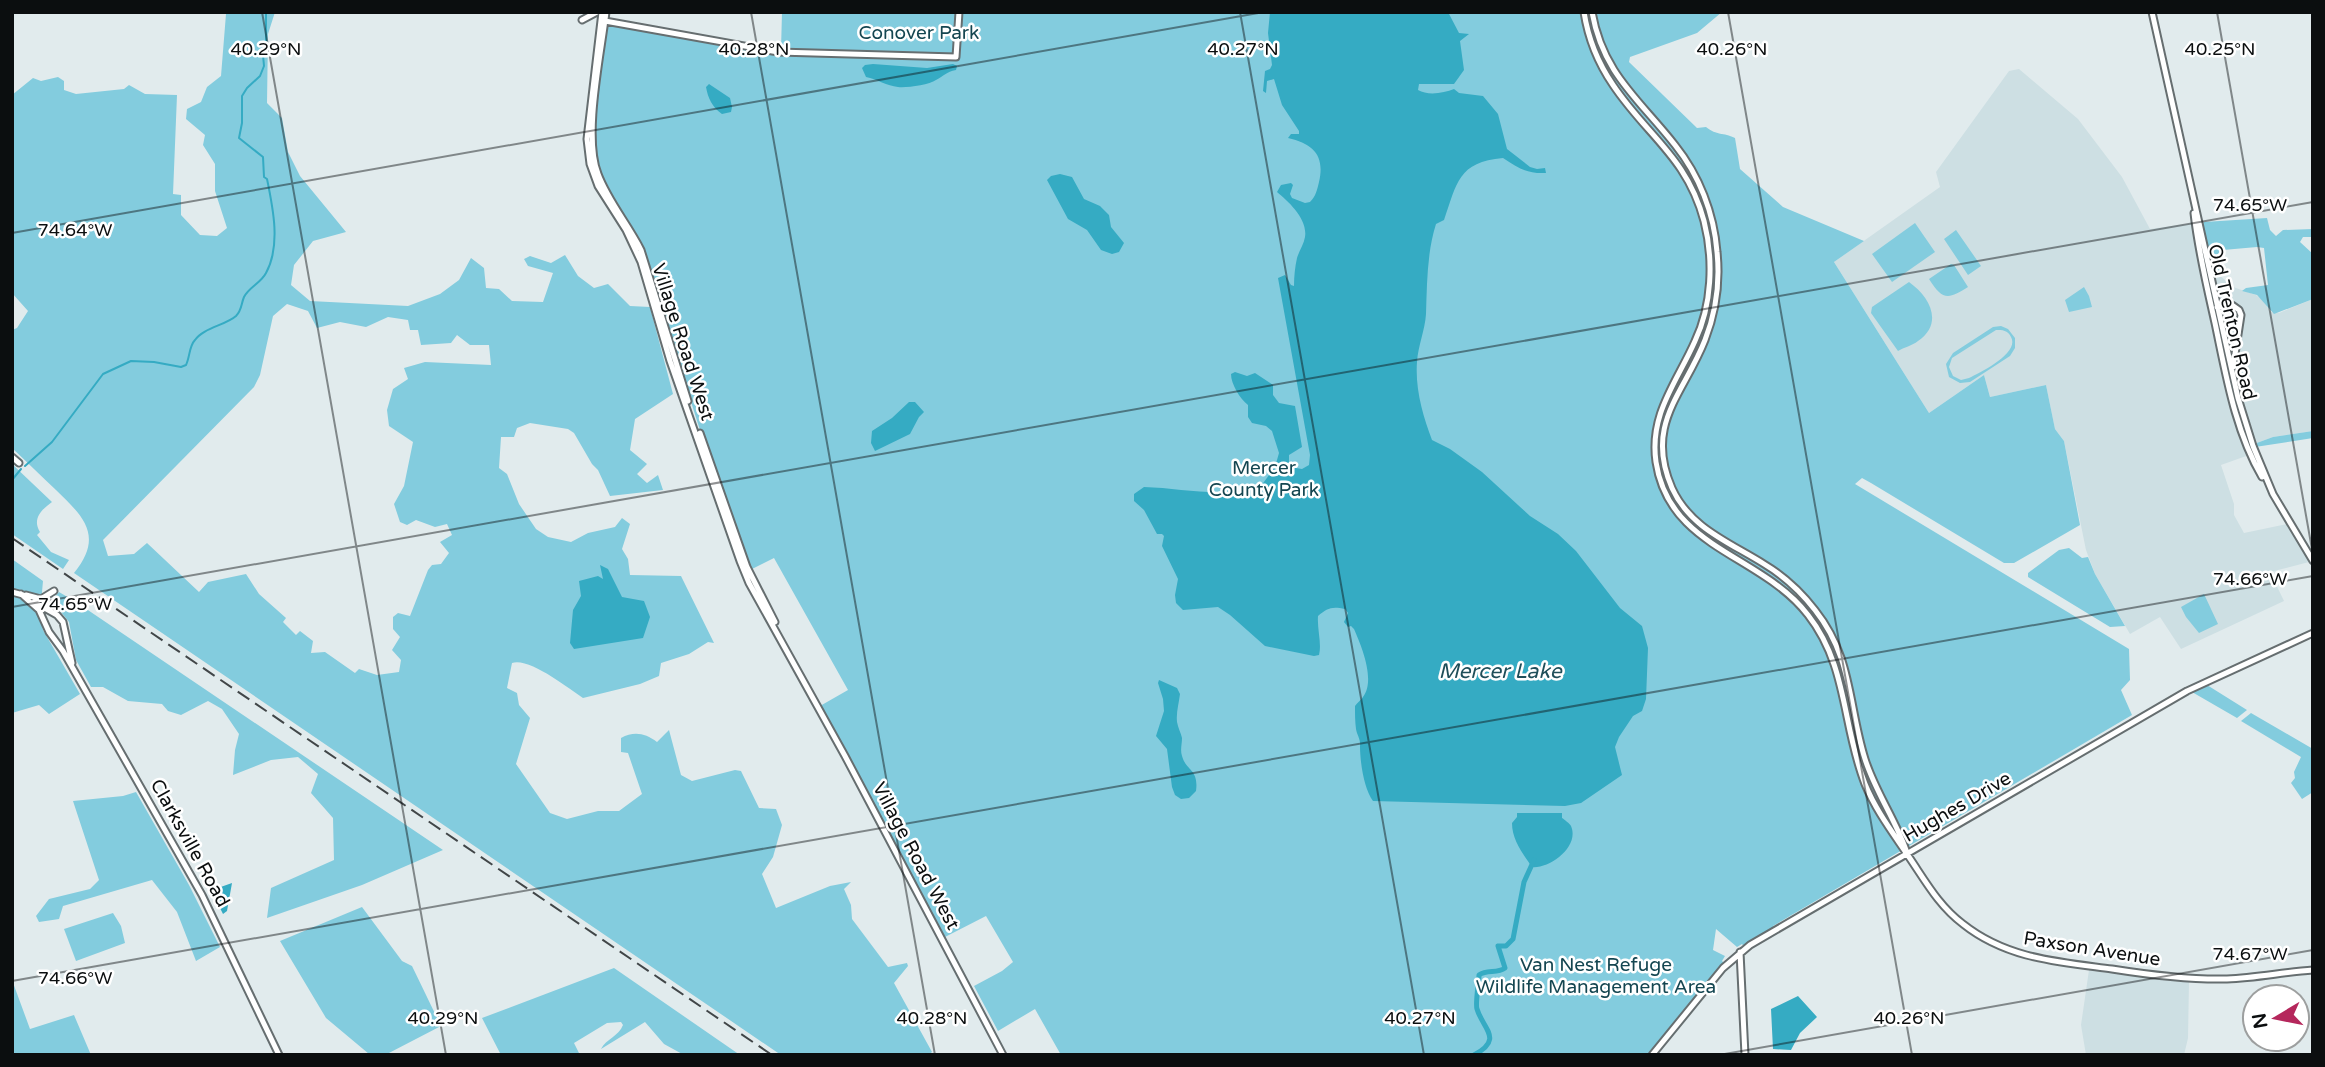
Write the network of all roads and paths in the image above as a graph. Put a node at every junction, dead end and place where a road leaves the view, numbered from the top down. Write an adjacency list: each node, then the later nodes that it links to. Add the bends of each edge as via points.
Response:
1 (602, 12): 6 (street); 7 (street, Village Road West); 20 (street, Village Road West, via 587,139 592,172 641,262 669,358 745,573)
2 (958, 12): 7 (street, via 956,57 786,52)
3 (1584, 12): 21 (street, via 1606,76 1687,177 1708,243 1703,320 1656,425 1654,452 1662,486 1674,509 1694,531 1774,581 1816,626 1836,667 1865,783 1878,812)
4 (1592, 12): 21 (street, via 1614,72 1693,170 1715,235 1718,278 1712,322 1670,406 1664,431 1665,464 1672,488 1698,524 1781,576 1824,622 1847,673 1868,769)
5 (2152, 12): 8 (street, Old Trenton Road)
6 (582, 20)
7 (605, 21): 20 (street, Village Road West, via 592,139 596,170 640,250 744,559)
8 (2192, 196): 9 (street, Old Trenton Road); 11 (street, Old Trenton Road, via 2200,256)
9 (2217, 307): 10 (street, Old Trenton Road); 10 (street, via 2232,305 2241,315)
10 (2234, 380): 11 (street, Old Trenton Road)
11 (2239, 411): 14 (street, via 2273,494)
12 (12, 457): 13 (street)
13 (19, 463)
14 (2313, 561)
15 (54, 591): 17 (street, via 37,600)
16 (12, 592): 17 (street)
17 (21, 594): 19 (street, Clarksville Road, via 39,610); 19 (street, via 63,622)
18 (2313, 633): 22 (street, Hughes Drive, via 2187,691)
19 (75, 672): 27 (street, Clarksville Road, via 202,895)
20 (800, 672): 28 (street, Village Road West)
21 (1901, 843): 22 (street); 23 (street, Paxson Avenue); 24 (street)
22 (1922, 845): 23 (street, Hughes Drive)
23 (1907, 853): 24 (street, Hughes Drive); 26 (street, Paxson Avenue, via 1934,896 1958,920 1995,944 2027,957 2195,979)
24 (1895, 860): 25 (street, Hughes Drive)
25 (1740, 952): 29 (street, Hughes Drive); 30 (street)
26 (2313, 970)
27 (279, 1055)
28 (1003, 1055)
29 (1652, 1055)
30 (1745, 1055)

